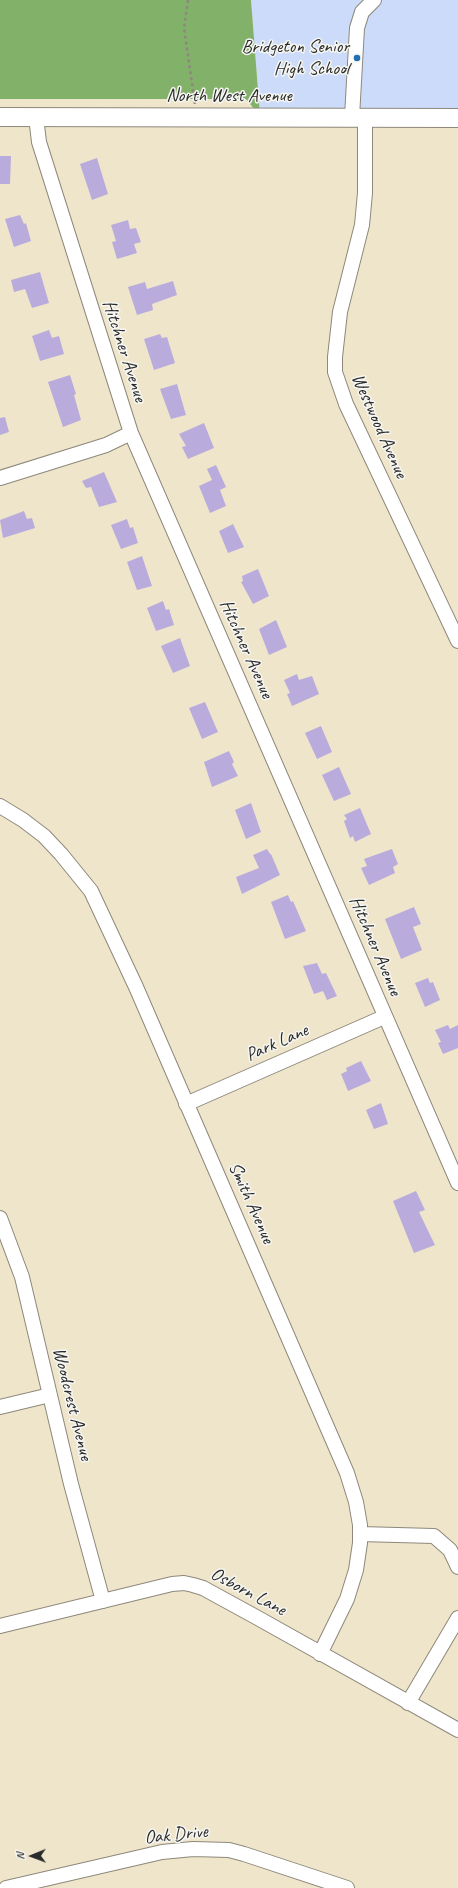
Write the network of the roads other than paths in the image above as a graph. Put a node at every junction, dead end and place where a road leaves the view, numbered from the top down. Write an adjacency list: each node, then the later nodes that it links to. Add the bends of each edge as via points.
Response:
1 (374, 0): 4 (street, Westwood Avenue, via 362,12 357,28)
2 (0, 117): 3 (main road, North West Avenue)
3 (36, 117): 4 (main road, North West Avenue); 6 (street, Hitchner Avenue, via 39,142)
4 (358, 117): 5 (main road, North West Avenue); 8 (street, Westwood Avenue, via 365,193 362,225 340,312 335,372 346,404)
5 (458, 118)
6 (131, 433): 7 (street, via 106,445); 10 (street, Hitchner Avenue)
7 (0, 478)
8 (458, 641)
9 (0, 806): 11 (street, Smith Avenue, via 44,836 91,891)
10 (384, 1017): 11 (street, Park Lane); 12 (street, Hitchner Avenue)
11 (186, 1104): 16 (street, Smith Avenue, via 335,1444 356,1502)
12 (458, 1183)
13 (0, 1218): 14 (street, Woodcrest Avenue, via 22,1277)
14 (50, 1395): 15 (street); 18 (street, Woodcrest Avenue)
15 (0, 1407)
16 (360, 1534): 17 (street, via 434,1536 450,1550); 21 (street, Smith Avenue, via 356,1570 347,1599)
17 (458, 1567)
18 (103, 1601): 20 (street, Osborn Lane); 21 (street, Osborn Lane, via 172,1584 193,1585 203,1588)
19 (458, 1618): 22 (street)
20 (0, 1626)
21 (320, 1654): 22 (street, Osborn Lane)
22 (408, 1703): 23 (street, Osborn Lane)
23 (458, 1730)
24 (6, 1888): 25 (street, Oak Drive, via 162,1852 193,1849 229,1850)
25 (347, 1888)

